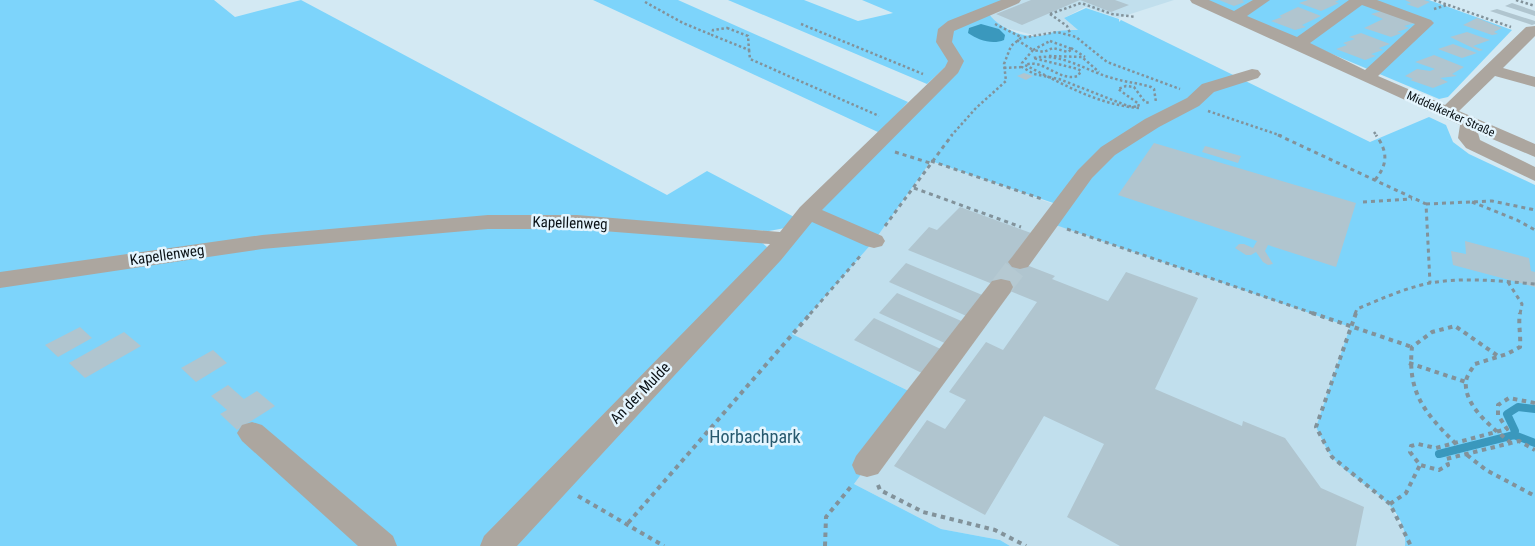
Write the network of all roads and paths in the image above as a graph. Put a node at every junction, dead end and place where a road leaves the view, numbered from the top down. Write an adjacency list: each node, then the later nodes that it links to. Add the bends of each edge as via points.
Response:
1 (1014, 0): 10 (street)
2 (1197, 0): 11 (street, Middelkerker Straße)
3 (1264, 0): 11 (street)
4 (1359, 0): 18 (street)
5 (1363, 0): 32 (street, via 1426,23)
6 (1434, 0): 14 (path)
7 (1516, 0): 9 (path)
8 (645, 2): 16 (path)
9 (1535, 6)
10 (979, 14): 17 (path); 33 (street, via 946,29 944,42 956,61 952,69)
11 (1236, 16): 18 (street, Middelkerker Straße)
12 (1136, 17): 15 (path, via 1112,14 1081,3 1050,14 1067,26)
13 (801, 24): 33 (path)
14 (1530, 32): 28 (street)
15 (1070, 34): 17 (path, via 1048,33); 35 (path, via 1118,67)
16 (712, 35): 20 (path); 20 (path, via 713,30 738,29 748,36)
17 (1019, 39): 21 (path); 27 (path, via 1007,51)
18 (1297, 42): 32 (street, Middelkerker Straße)
19 (1068, 47): 21 (path, via 1044,40); 21 (path, via 1072,51); 25 (path)
20 (750, 50): 38 (path, via 750,59)
21 (1034, 50): 26 (path, via 1022,62)
22 (1069, 55): 23 (path); 24 (path, via 1061,58); 25 (path)
23 (1038, 56): 24 (path); 30 (path, via 1034,59 1081,71 1078,76 1067,78 1037,64 1025,65)
24 (1066, 62): 31 (path)
25 (1089, 62): 31 (path)
26 (1022, 67): 27 (path); 30 (path, via 1034,74)
27 (1004, 68): 43 (path, via 1006,81 976,108)
28 (1493, 70): 34 (street); 37 (street)
29 (1252, 74): 35 (street, via 1208,88)
30 (1050, 76): 31 (path, via 1128,106 1140,106 1118,88 1134,87 1145,102 1157,102 1151,87); 36 (path, via 1080,92 1125,107 1142,108)
31 (1106, 76)
32 (1367, 77): 37 (street, Middelkerker Straße)
33 (938, 80): 38 (street)
34 (1535, 82)
35 (1196, 98): 45 (path, via 1214,115 1284,137 1356,174); 53 (street, via 1108,151 1085,174)
36 (1161, 103)
37 (1448, 112): 39 (street, Middelkerker Straße)
38 (896, 123): 41 (street)
39 (1472, 123): 42 (street, Middelkerker Straße); 44 (street, via 1468,127 1468,138 1473,144)
40 (1374, 132): 45 (path, via 1384,146 1387,158 1384,170)
41 (879, 140): 43 (path, via 890,150); 52 (street)
42 (1535, 151)
43 (931, 162): 46 (path); 53 (path)
44 (1535, 175)
45 (1375, 180): 47 (path)
46 (914, 188): 53 (path); 56 (path)
47 (1413, 199): 48 (path); 50 (path)
48 (1363, 202)
49 (1472, 202): 50 (path); 51 (path, via 1492,201); 54 (path)
50 (1426, 204): 60 (path)
51 (1535, 210)
52 (808, 212): 55 (street); 56 (street)
53 (1051, 221): 57 (street); 63 (path)
54 (1535, 230)
55 (783, 240): 58 (street, Kapellenweg, via 577,222 488,222 262,242); 77 (street, An der Mulde, via 773,255)
56 (874, 241): 80 (path)
57 (1020, 262)
58 (0, 280)
59 (1508, 281): 60 (path); 61 (path); 65 (path, via 1522,304 1518,322 1520,347)
60 (1430, 283): 63 (path, via 1357,309)
61 (1535, 284)
62 (1001, 288): 75 (street)
63 (1350, 327): 64 (path); 79 (path, via 1316,427 1332,458)
64 (1412, 347): 65 (path, via 1422,336 1456,326); 66 (path)
65 (1498, 357): 67 (path, via 1475,364)
66 (1409, 363): 67 (path); 72 (path, via 1410,379 1418,399 1432,420)
67 (1466, 382): 69 (path, via 1471,400)
68 (1535, 404): 69 (path, via 1509,398 1498,405 1498,415 1508,429)
69 (1498, 432): 71 (path); 72 (path)
70 (252, 433): 81 (street)
71 (1511, 443): 73 (path, via 1519,441); 74 (path)
72 (1456, 444): 76 (path, via 1436,448 1418,444 1411,446 1410,452)
73 (1535, 450)
74 (1466, 454): 76 (path, via 1446,459 1448,464 1439,470); 78 (path, via 1486,470)
75 (867, 465): 84 (path, via 826,517); 85 (path, via 880,490 923,512 996,530)
76 (1420, 465): 79 (path, via 1408,492 1400,501)
77 (554, 482): 80 (path); 82 (street, An der Mulde)
78 (1535, 496)
79 (1390, 504): 86 (path)
80 (628, 523): 83 (path)
81 (381, 546)
82 (496, 546)
83 (664, 546)
84 (825, 546)
85 (1026, 546)
86 (1411, 546)

